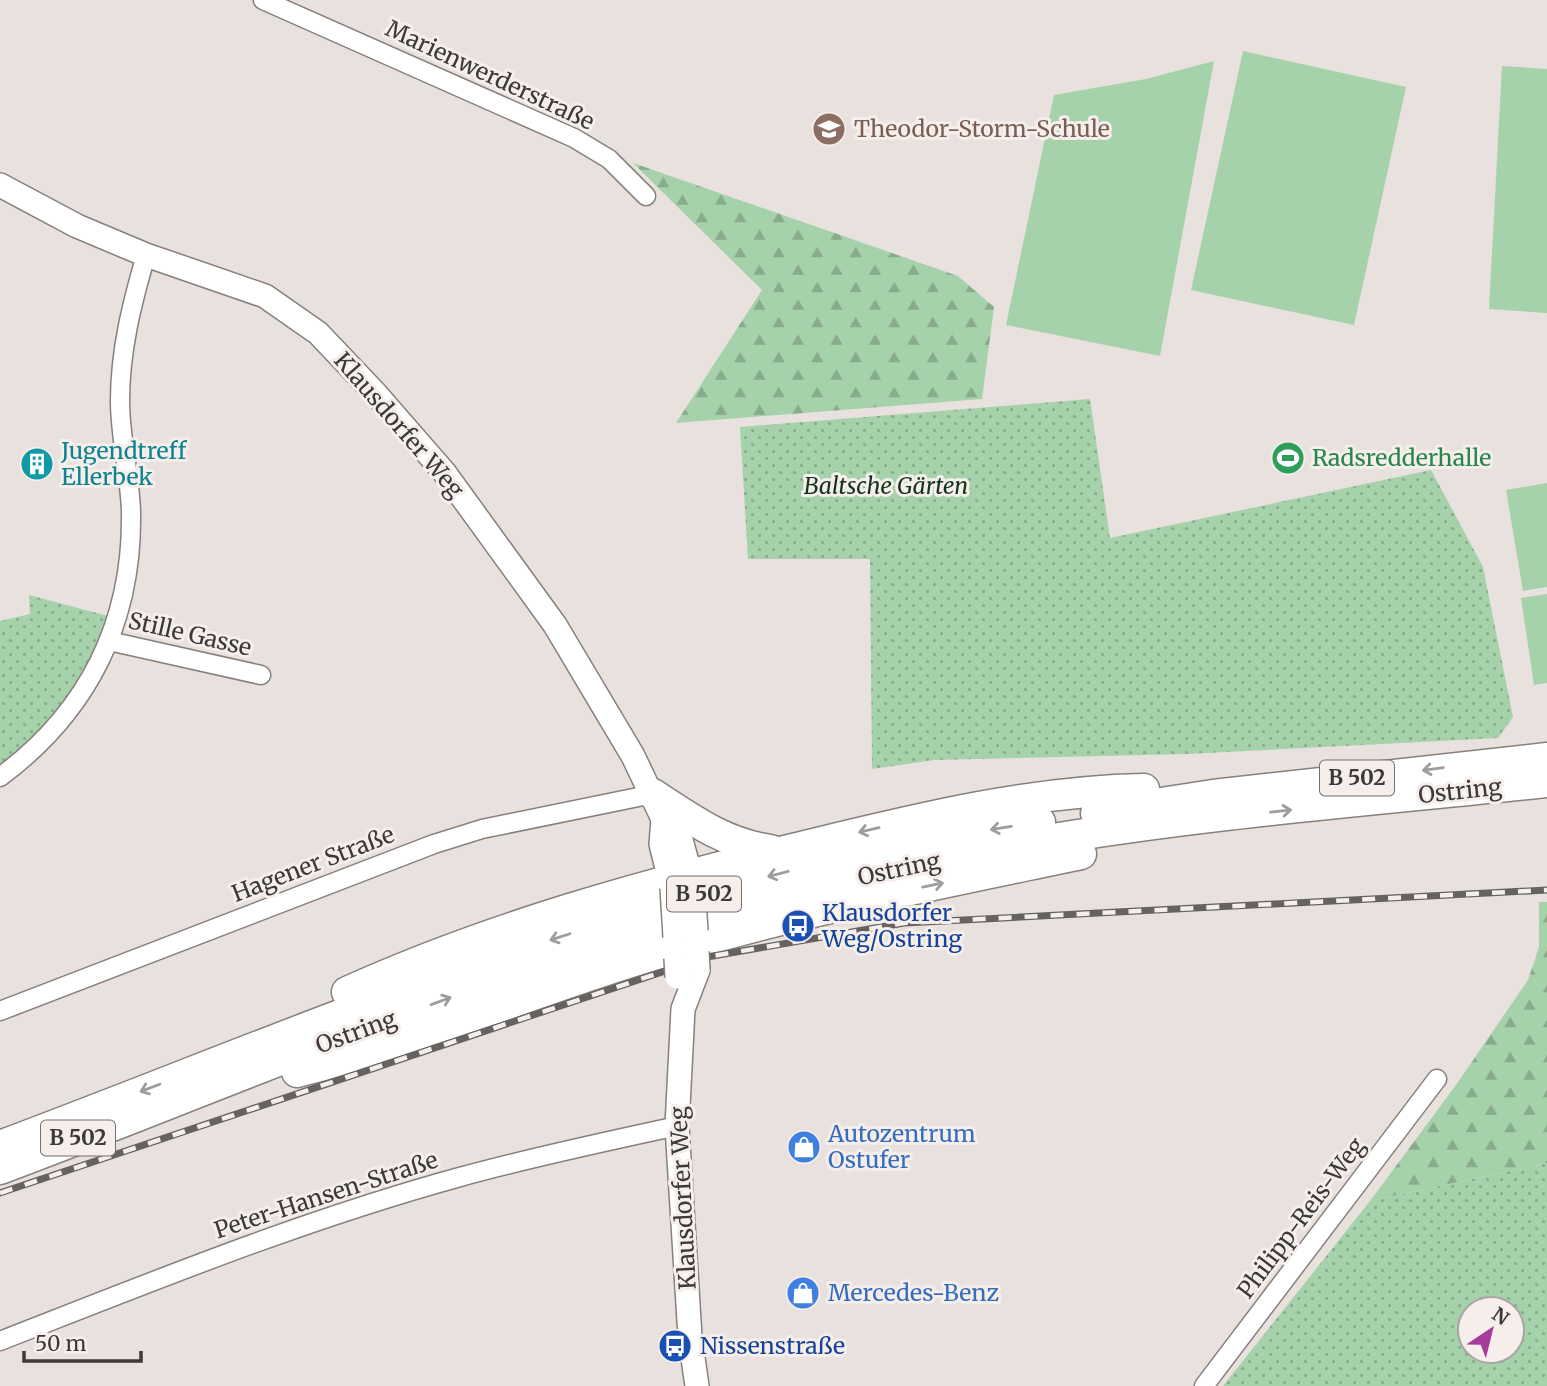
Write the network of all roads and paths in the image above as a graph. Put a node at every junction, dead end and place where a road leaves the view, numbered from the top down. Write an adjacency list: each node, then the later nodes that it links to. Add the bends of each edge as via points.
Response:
1 (263, 0): 3 (street, Marienwerderstraße, via 574,138 609,159)
2 (0, 185): 4 (street, Klausdorfer Weg, via 76,226)
3 (646, 196)
4 (146, 255): 5 (street, via 124,336 120,402 131,513 124,590); 12 (street, Klausdorfer Weg, via 265,296 304,321 358,374 444,472 535,596 585,673)
5 (109, 641): 6 (street, Stille Gasse); 10 (street, via 90,682 65,719 35,751)
6 (261, 675)
7 (1547, 748): 9 (highway)
8 (1547, 758): 9 (highway, Ostring / B 502)
9 (1501, 762): 13 (highway, Ostring / B 502, one-way to 13)
10 (0, 777)
11 (1547, 782): 13 (highway, Ostring / B 502, one-way to 11)
12 (658, 807): 14 (highway, via 739,843); 15 (street, Klausdorfer Weg, via 681,840); 17 (street, Hagener Straße, via 504,824 434,844)
13 (1213, 807): 14 (highway, one-way to 14, via 1157,789 1069,793 965,810); 16 (highway, one-way to 13, via 798,915 1158,837); 18 (highway, Ostring / B 502, via 877,873 724,909 564,957)
14 (782, 851): 15 (highway, one-way to 15)
15 (681, 881): 16 (street, Klausdorfer Weg, bridge); 18 (highway, via 503,933 393,972 282,1022)
16 (686, 952): 18 (highway, via 526,995 293,1073); 20 (street, Klausdorfer Weg)
17 (0, 1011)
18 (226, 1070): 21 (highway, Ostring / B 502, one-way to 21); 22 (highway, Ostring / B 502)
19 (1437, 1079): 25 (street, Philipp-Reis-Weg)
20 (677, 1126): 23 (street, Peter-Hansen-Straße, via 472,1173 393,1197 192,1266); 24 (street, Klausdorfer Weg)
21 (0, 1146)
22 (0, 1169)
23 (0, 1342)
24 (697, 1386)
25 (1204, 1386)

